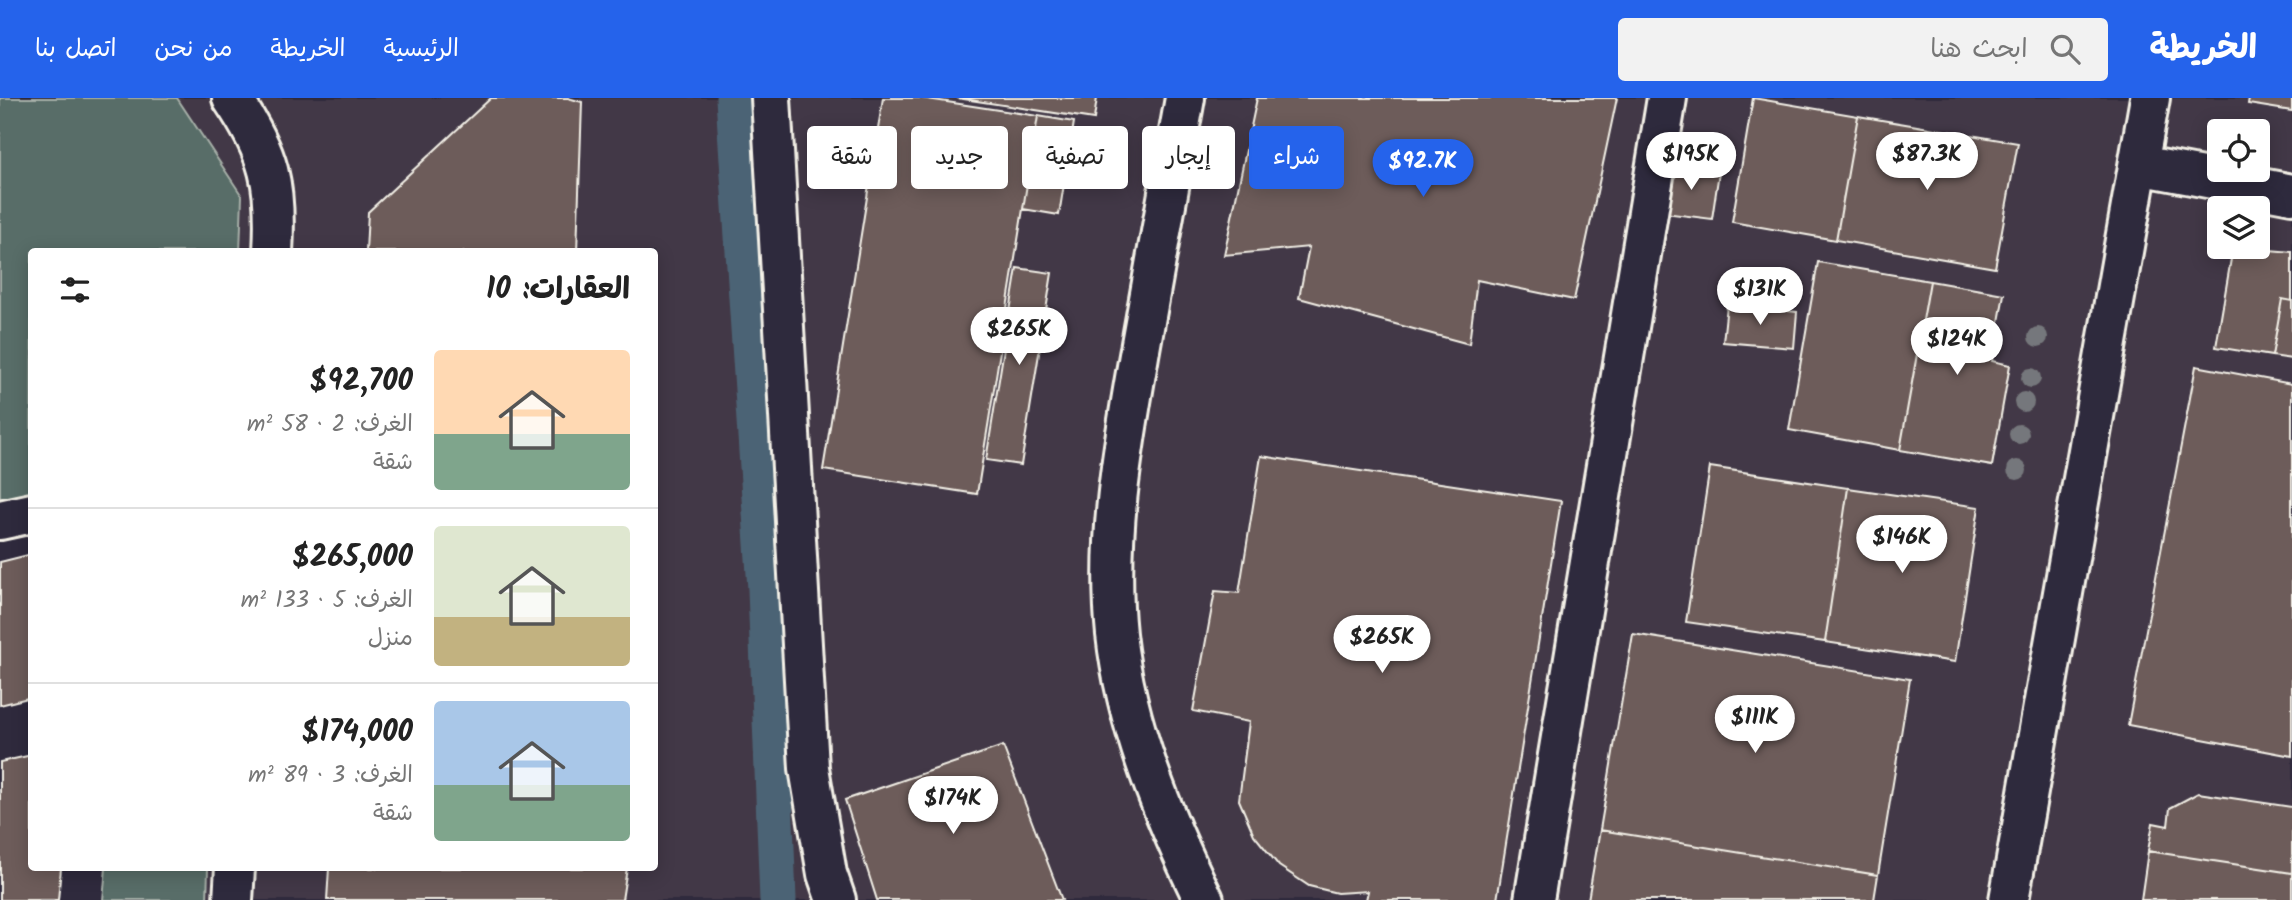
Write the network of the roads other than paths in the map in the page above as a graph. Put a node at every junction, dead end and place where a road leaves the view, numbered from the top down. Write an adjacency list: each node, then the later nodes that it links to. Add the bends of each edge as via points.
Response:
1 (232, 98): 8 (street, via 271,172 276,208)
2 (771, 98): 13 (street, via 809,768 827,874)
3 (1185, 98): 14 (street, via 1125,429 1115,506 1114,573 1116,635 1141,741 1174,840)
4 (1667, 98): 15 (street)
5 (2150, 98): 6 (street)
6 (2139, 165): 7 (street); 16 (street)
7 (2292, 194)
8 (273, 248)
9 (28, 514): 10 (street)
10 (0, 520)
11 (234, 871): 12 (street)
12 (233, 900)
13 (836, 900)
14 (1204, 900)
15 (1534, 900)
16 (2009, 900)

